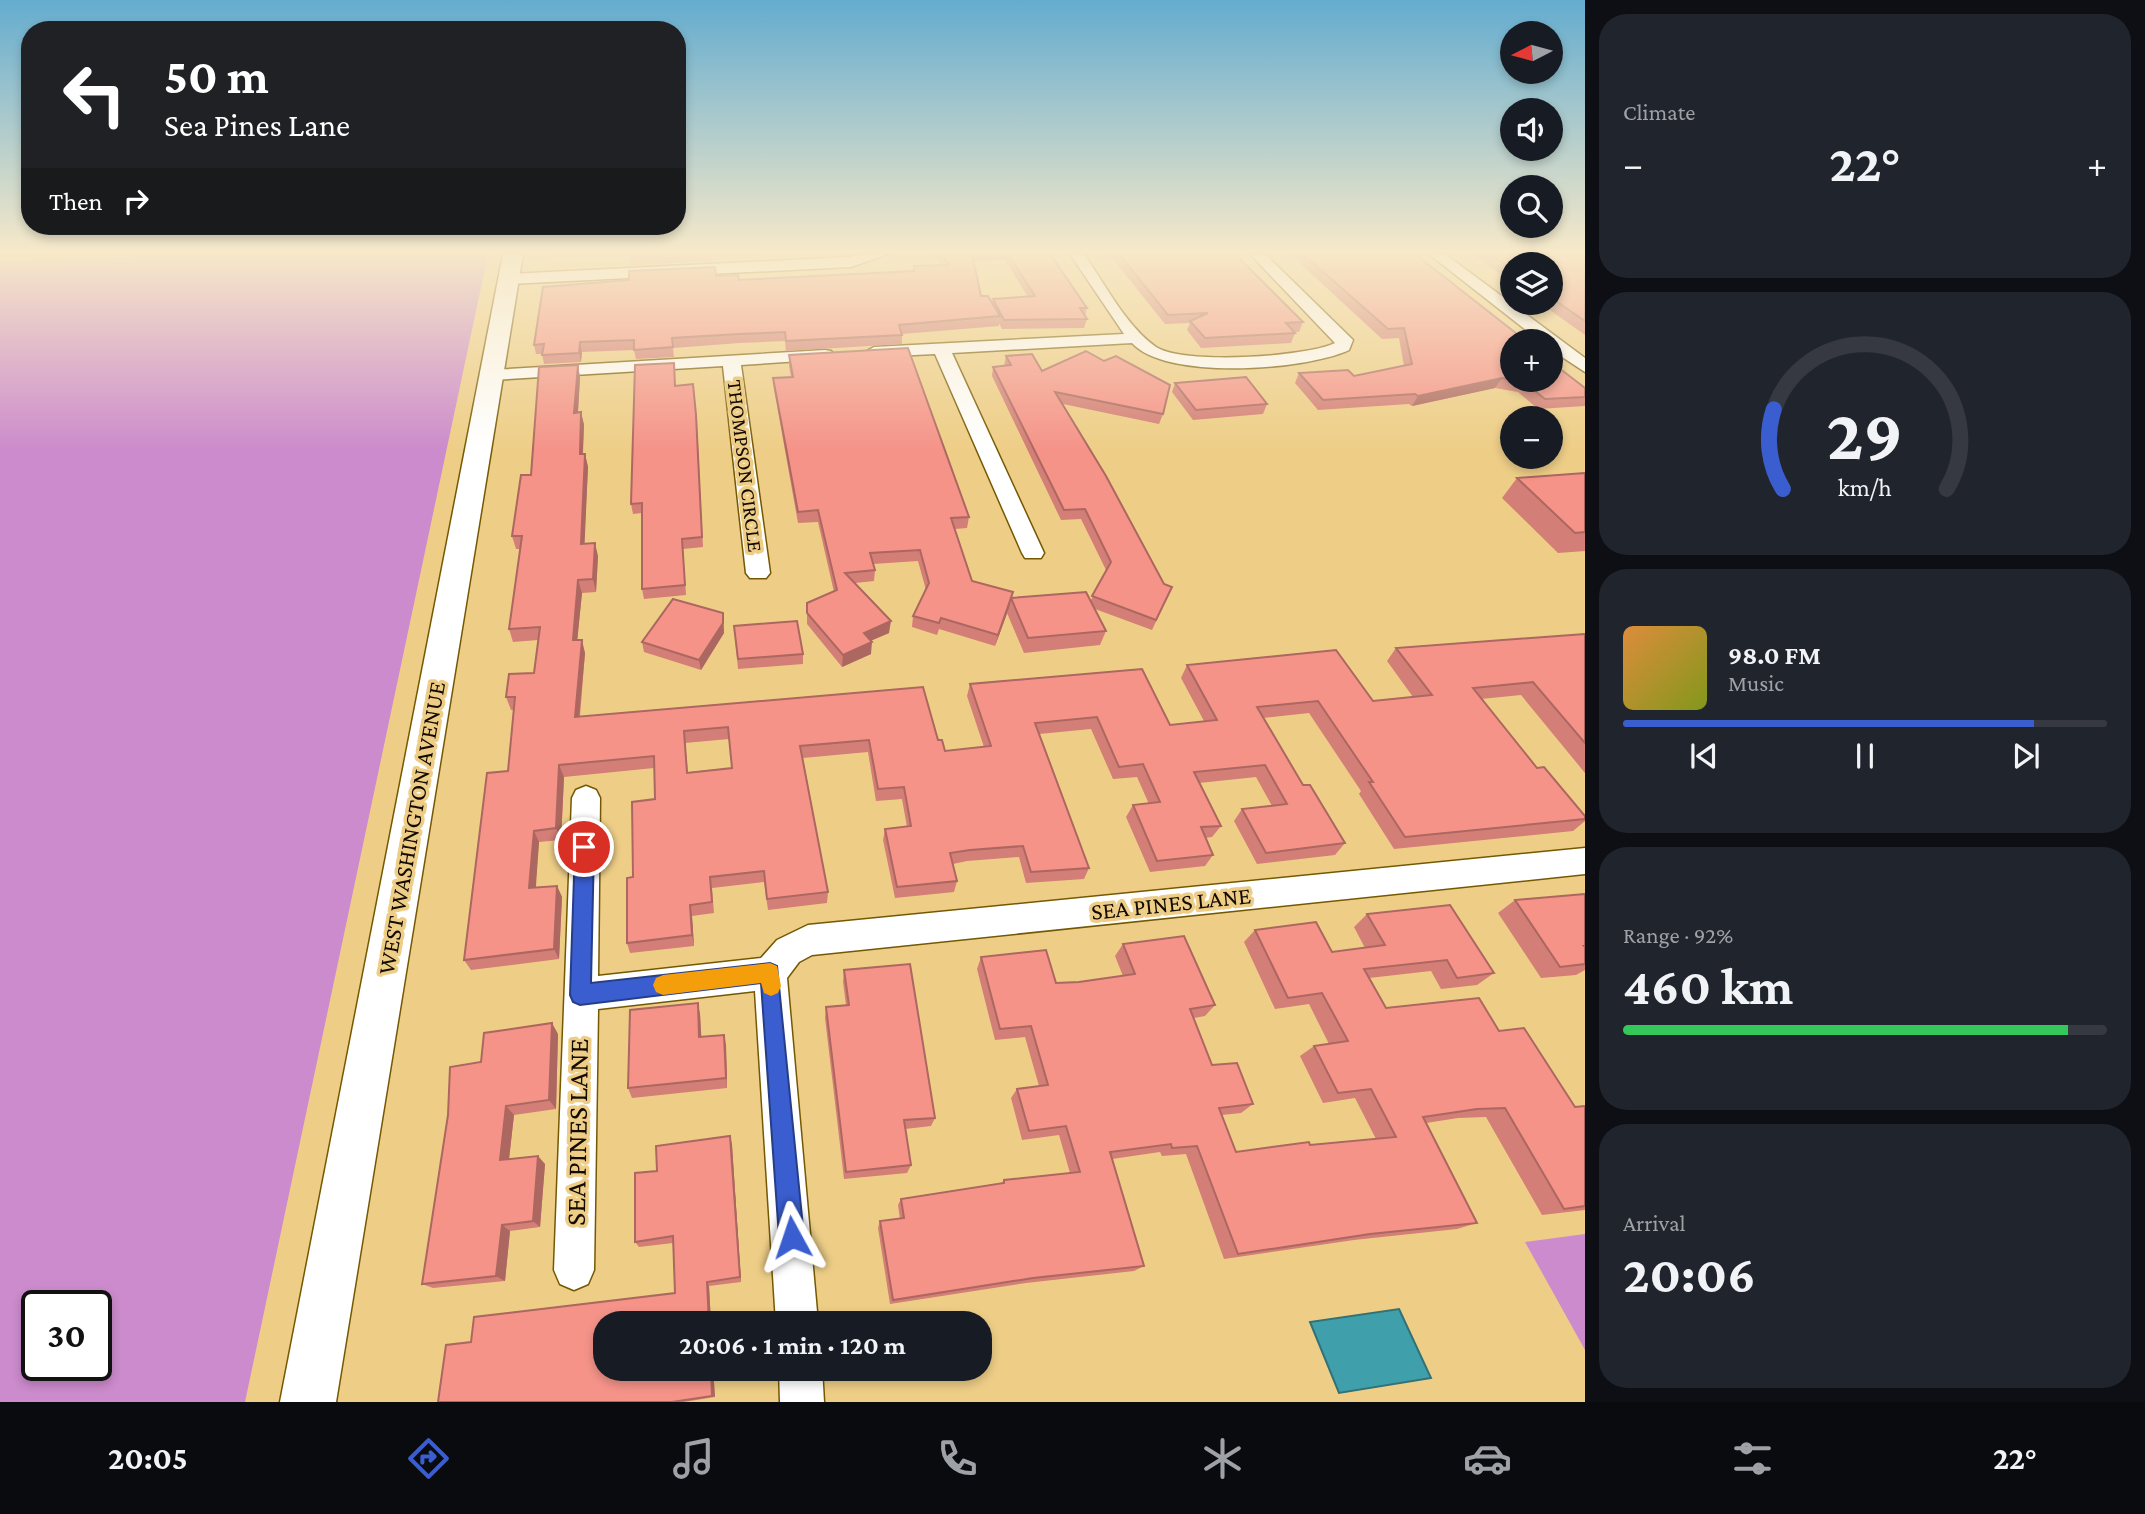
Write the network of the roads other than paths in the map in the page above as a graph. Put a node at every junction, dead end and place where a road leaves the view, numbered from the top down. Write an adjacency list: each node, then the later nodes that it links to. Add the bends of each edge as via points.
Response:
1 (502, 319): 10 (main road, WEST WASHINGTON AVENUE)
2 (1125, 319): 5 (street)
3 (1323, 319): 7 (street, via 1344,340 1343,346 1324,355 1193,362)
4 (1522, 319): 9 (street)
5 (1138, 338): 6 (street); 7 (street)
6 (941, 348): 8 (street); 11 (street)
7 (1165, 359)
8 (731, 360): 10 (street); 12 (street, THOMPSON CIRCLE)
9 (1585, 367)
10 (492, 375): 20 (main road, WEST WASHINGTON AVENUE)
11 (1033, 553)
12 (758, 573)
13 (586, 798): 16 (street, SEA PINES LANE)
14 (1585, 861): 15 (street, SEA PINES LANE, via 808,940 788,951)
15 (770, 973): 16 (street); 18 (street)
16 (580, 995): 17 (street, SEA PINES LANE)
17 (574, 1270)
18 (796, 1311)
19 (801, 1381): 21 (street)
20 (308, 1402)
21 (802, 1402)

